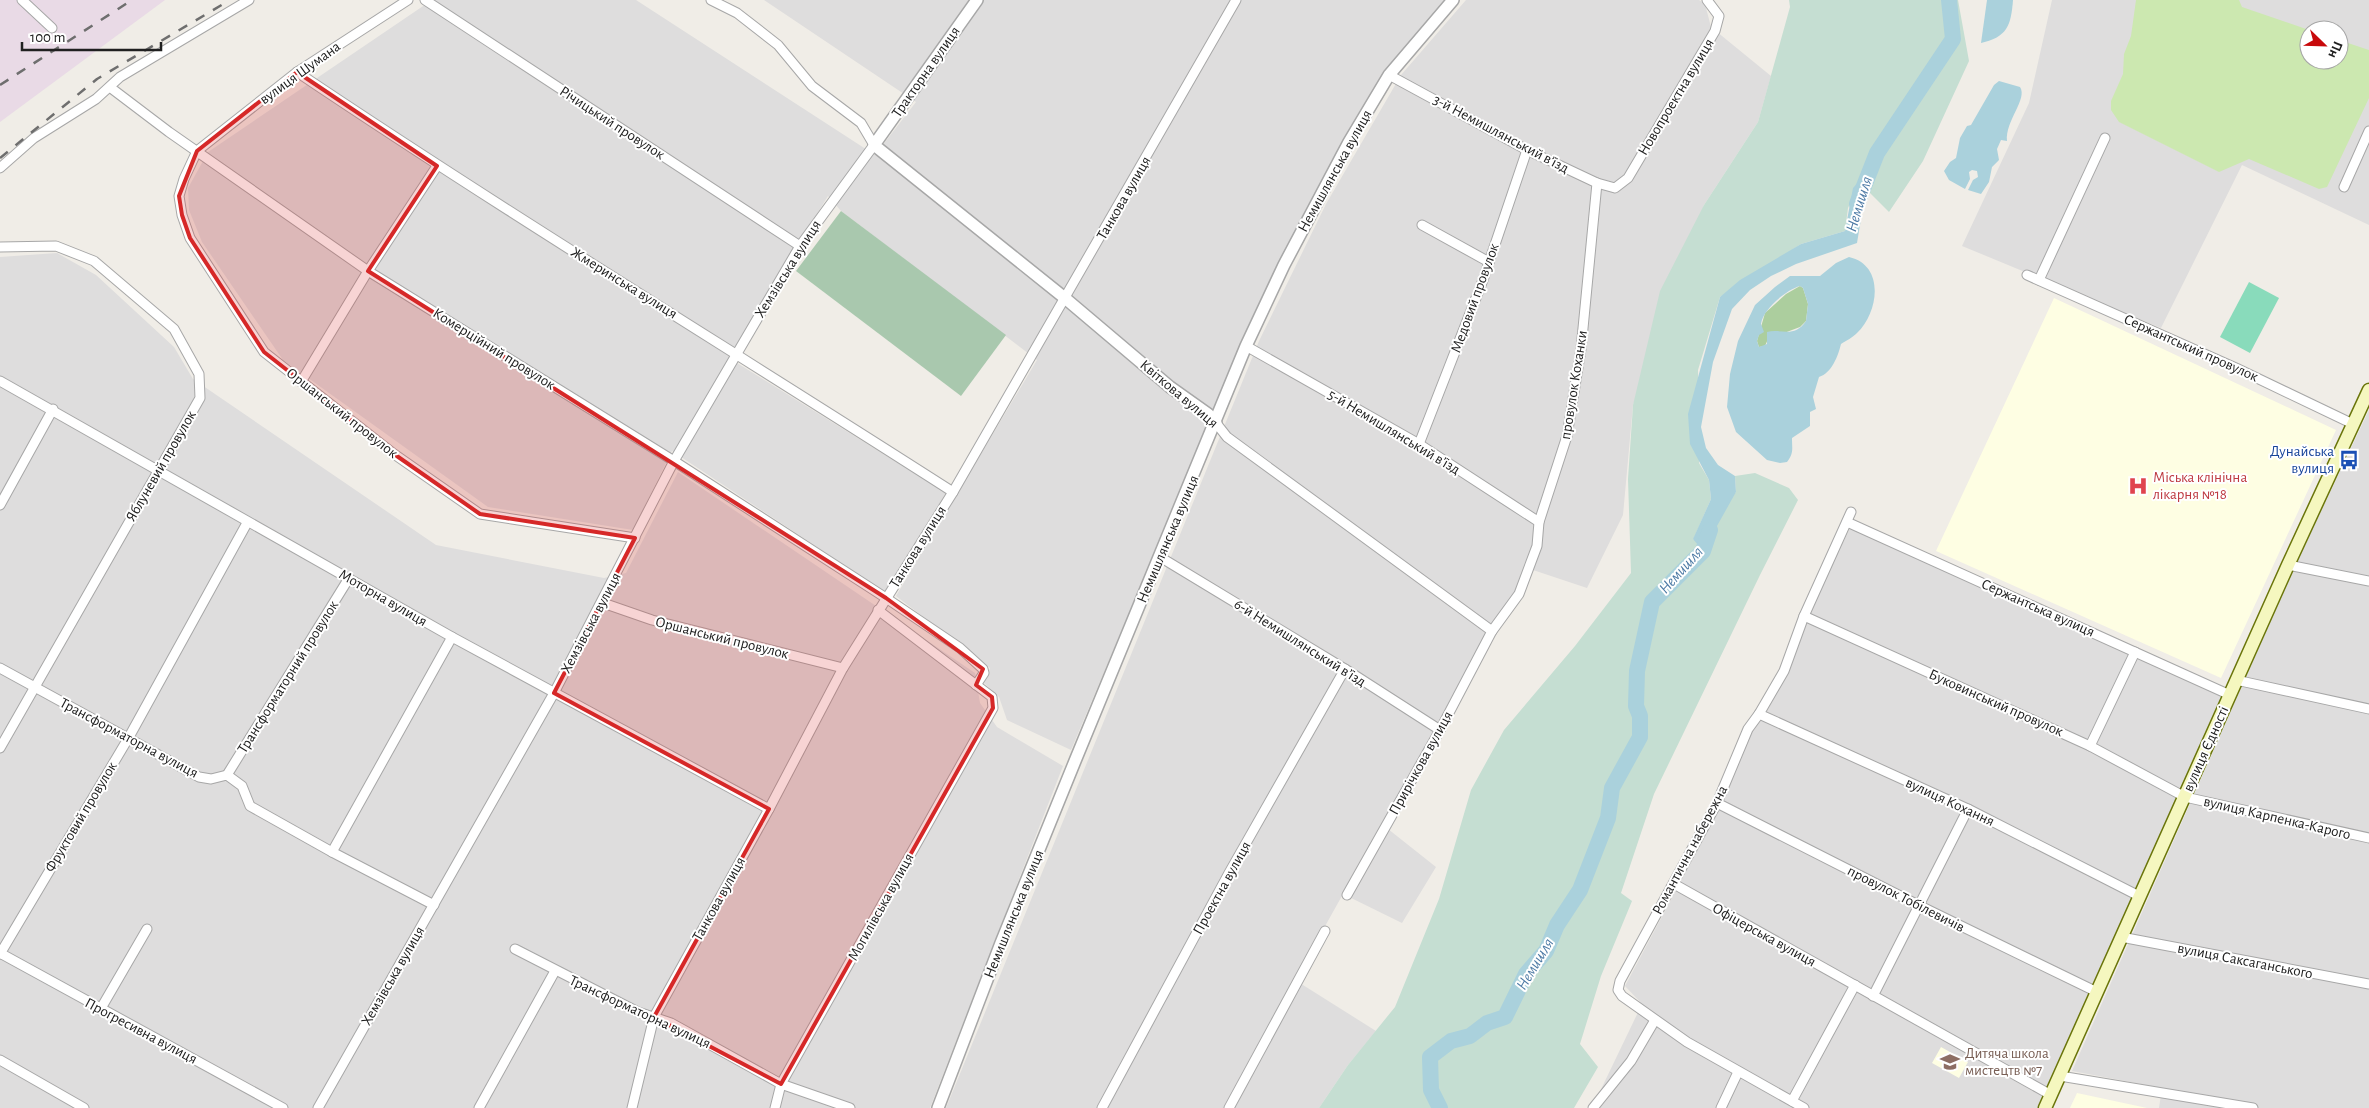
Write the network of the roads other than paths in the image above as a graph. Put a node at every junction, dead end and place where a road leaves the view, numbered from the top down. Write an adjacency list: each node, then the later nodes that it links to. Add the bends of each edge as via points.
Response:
1 (22, 0): 10 (street)
2 (249, 0): 13 (street, via 159,52 120,77)
3 (408, 0): 11 (street, вулиця Шумана)
4 (425, 0): 25 (street, Річицький провулок)
5 (711, 0): 16 (street, via 738,13 778,45 812,86 861,123)
6 (977, 0): 16 (street, Тракторна вулиця)
7 (1236, 0): 31 (street, Танкова вулиця)
8 (1453, 0): 12 (street, Немишлянська вулиця)
9 (1707, 0): 23 (street, Новопроектна вулиця, via 1719,16 1716,31 1628,178)
10 (52, 28)
11 (297, 72): 18 (street, вулиця Шумана); 19 (street, Жмеринська вулиця)
12 (1389, 75): 17 (street, 3-й Немишлянський в’їзд); 32 (street, Немишлянська вулиця, via 1284,264)
13 (111, 88): 18 (street, Комерційний провулок); 20 (street, via 34,138)
14 (2369, 131): 22 (street)
15 (2105, 138): 30 (street)
16 (874, 145): 25 (street, Хемзівська вулиця); 31 (street, Квіткова вулиця)
17 (1528, 150): 21 (street, 3-й Немишлянський в’їзд); 27 (street, Медовий провулок)
18 (197, 151): 28 (street, Комерційний провулок); 35 (street, Оршанський провулок, via 179,196 190,238 264,352)
19 (437, 166): 28 (street); 33 (street, Жмеринська вулиця)
20 (0, 168)
21 (1597, 183): 23 (street, 3-й Немишлянський в’їзд); 46 (street, провулок Коханки, via 1581,348 1567,436)
22 (2344, 187)
23 (1615, 188)
24 (1422, 225): 27 (street)
25 (800, 246): 33 (street, Хемзівська вулиця)
26 (0, 247): 42 (street, Яблуневий провулок, via 56,246 94,261 174,329 199,374 200,398)
27 (1489, 262): 40 (street, Медовий провулок)
28 (368, 271): 35 (street); 41 (street, Комерційний провулок)
29 (2027, 275): 30 (street, Сержантський провулок)
30 (2038, 280): 39 (street, Сержантський провулок)
31 (1066, 299): 38 (street, Квіткова вулиця); 43 (street, Танкова вулиця)
32 (1246, 346): 38 (street, Немишлянська вулиця); 40 (street, 5-й Немишлянський в’їзд)
33 (737, 354): 41 (street, Хемзівська вулиця); 43 (street, Жмеринська вулиця)
34 (0, 381): 37 (street, Моторна вулиця)
35 (301, 382): 49 (street, Оршанський провулок, via 394,454 480,514)
36 (2369, 390): 39 (main road, вулиця Єдності)
37 (53, 409): 42 (street, Моторна вулиця); 44 (street)
38 (1216, 423): 50 (street, Немишлянська вулиця); 58 (street, Квіткова вулиця, via 1227,437)
39 (2353, 424): 51 (main road, вулиця Єдності)
40 (1420, 444): 46 (street, 5-й Немишлянський в’їзд)
41 (674, 461): 49 (street, Хемзівська вулиця); 54 (street, Комерційний провулок)
42 (158, 471): 48 (street, Моторна вулиця); 66 (street, Яблуневий провулок)
43 (953, 492): 54 (street, Танкова вулиця)
44 (0, 505)
45 (1851, 512): 47 (street, Романтична набережна)
46 (1539, 522): 58 (street, провулок Коханки, via 1538,546 1519,594)
47 (1847, 522): 57 (street, Романтична набережна); 60 (street, Сержантська вулиця)
48 (247, 523): 52 (street, Моторна вулиця); 72 (street, Фруктовий провулок)
49 (635, 538): 55 (street, Хемзівська вулиця)
50 (1160, 557): 63 (street, 6-й Немишлянський в’їзд); 114 (street, Немишлянська вулиця, via 1001,943)
51 (2288, 565): 53 (street); 64 (main road, вулиця Єдності)
52 (350, 578): 59 (street, Моторна вулиця); 75 (street, Трансформаторний провулок)
53 (2369, 581)
54 (886, 598): 56 (street, Танкова вулиця); 65 (street, Комерційний провулок, via 974,660 984,673)
55 (602, 603): 62 (street, Оршанський провулок, via 652,620); 67 (street, Хемзівська вулиця)
56 (878, 610): 62 (street, Танкова вулиця); 65 (street)
57 (1804, 616): 70 (street, Романтична набережна, via 1784,671); 73 (street, Буковинський провулок)
58 (1492, 631): 71 (street, Прирічкова вулиця)
59 (452, 637): 67 (street, Моторна вулиця); 81 (street)
60 (2136, 652): 68 (street, Сержантська вулиця); 73 (street)
61 (0, 668): 66 (street, Трансформаторна вулиця)
62 (843, 668): 78 (street, Танкова вулиця)
63 (1345, 669): 71 (street, 6-й Немишлянський в’їзд); 115 (street, Проектна вулиця, via 1229,873)
64 (2236, 680): 68 (main road, вулиця Єдності); 69 (street)
65 (976, 685): 103 (street, Могилівська вулиця, via 992,697 993,708)
66 (34, 686): 72 (street, Трансформаторна вулиця); 74 (street, Яблуневий провулок)
67 (554, 693): 78 (street, Моторна вулиця); 85 (street, Хемзівська вулиця)
68 (2230, 695): 76 (main road, вулиця Єдності)
69 (2369, 709)
70 (1759, 714): 77 (street, Романтична набережна, via 1748,729); 79 (street, вулиця Кохання)
71 (1440, 730): 83 (street, Прирічкова вулиця)
72 (129, 737): 75 (street, Трансформаторна вулиця, via 199,777 211,779); 91 (street, Фруктовий провулок)
73 (2090, 746): 76 (street, Буковинський провулок)
74 (0, 748)
75 (227, 775): 81 (street, via 242,786 250,806)
76 (2185, 797): 80 (street, вулиця Карпенка-Карого); 84 (main road, вулиця Єдності)
77 (1717, 803): 82 (street, Романтична набережна); 86 (street, провулок Тобілевичів)
78 (769, 809): 98 (street, Танкова вулиця)
79 (1968, 809): 84 (street, вулиця Кохання); 86 (street)
80 (2369, 838)
81 (332, 852): 85 (street)
82 (1674, 884): 94 (street, Офіцерська вулиця); 99 (street, Романтична набережна, via 1618,990)
83 (1347, 895)
84 (2139, 896): 89 (main road, вулиця Єдності)
85 (434, 905): 109 (street, Хемзівська вулиця)
86 (1918, 905): 95 (street, провулок Тобілевичів); 96 (street)
87 (146, 929): 97 (street)
88 (1325, 932): 116 (street)
89 (2121, 937): 93 (street, вулиця Саксаганського); 95 (main road, вулиця Єдності)
90 (515, 949): 92 (street, Трансформаторна вулиця)
91 (0, 953): 97 (street, Прогресивна вулиця)
92 (555, 972): 98 (street, Трансформаторна вулиця); 110 (street)
93 (2369, 984)
94 (1855, 985): 96 (street, Офіцерська вулиця); 105 (street)
95 (2097, 992): 102 (main road, вулиця Єдності)
96 (1873, 996): 104 (street, Офіцерська вулиця)
97 (100, 1010): 108 (street, Прогресивна вулиця)
98 (654, 1017): 103 (street, Трансформаторна вулиця); 111 (street, Танкова вулиця)
99 (1655, 1020): 101 (street); 117 (street, via 1631,1061)
100 (0, 1060): 107 (street)
101 (1738, 1072): 105 (street); 118 (street)
102 (2060, 1076): 104 (main road, вулиця Єдності); 106 (street)
103 (781, 1084): 112 (street, Могилівська вулиця); 113 (street, Трансформаторна вулиця)
104 (2051, 1095): 120 (main road, вулиця Єдності)
105 (1792, 1101): 119 (street)
106 (2214, 1105): 121 (street)
107 (84, 1108)
108 (283, 1108)
109 (318, 1108)
110 (479, 1108)
111 (632, 1108)
112 (776, 1108)
113 (850, 1108)
114 (938, 1108)
115 (1102, 1108)
116 (1229, 1108)
117 (1593, 1108)
118 (1721, 1108)
119 (1804, 1108)
120 (2045, 1108)
121 (2253, 1108)

